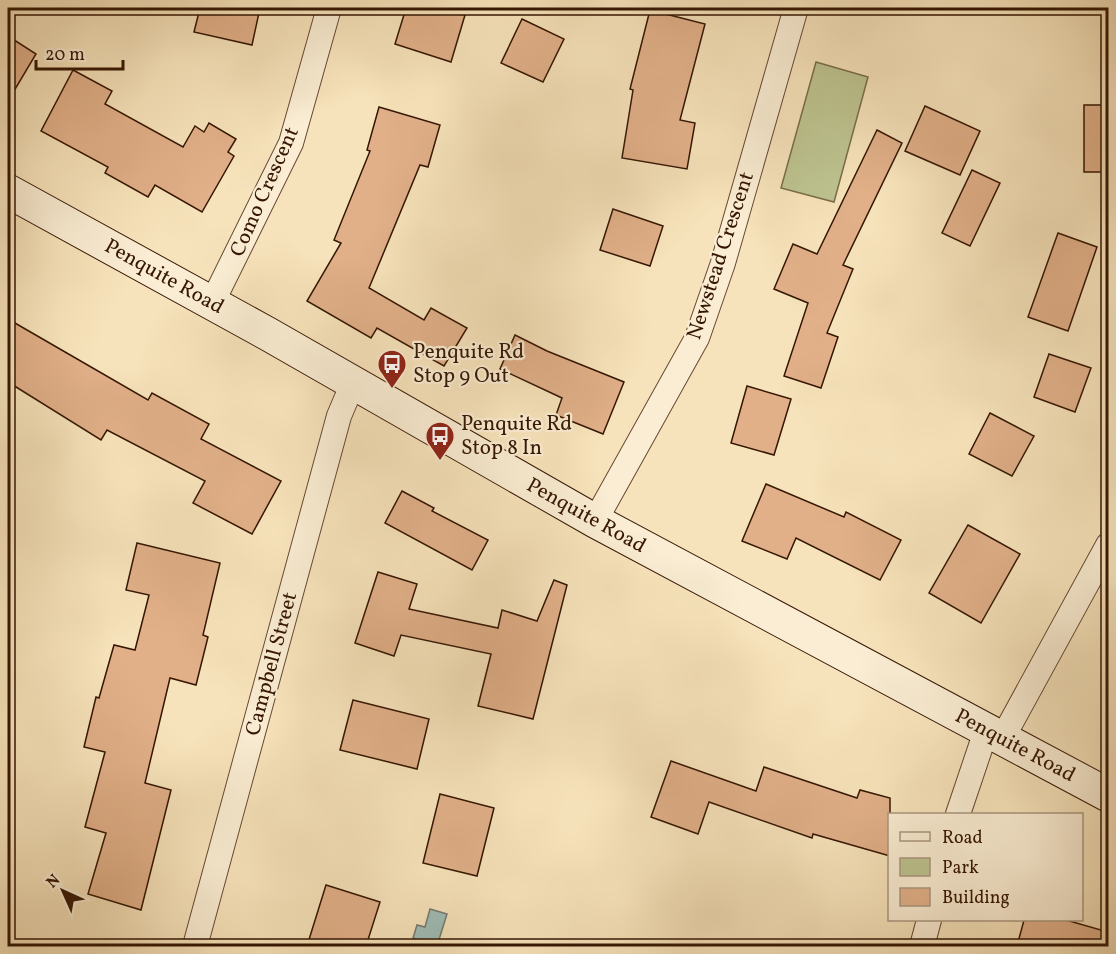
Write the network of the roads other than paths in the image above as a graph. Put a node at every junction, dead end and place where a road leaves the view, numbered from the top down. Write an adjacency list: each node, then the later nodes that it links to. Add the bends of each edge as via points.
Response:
1 (329, 8): 4 (street, Como Crescent, via 291,143)
2 (796, 8): 6 (street, Newstead Crescent, via 723,263 697,338)
3 (8, 191): 4 (street, Penquite Road)
4 (212, 303): 5 (street, Penquite Road)
5 (353, 383): 6 (street, Penquite Road); 12 (street, Campbell Street, via 339,416)
6 (595, 521): 8 (street, Penquite Road)
7 (1108, 545): 8 (street)
8 (994, 735): 9 (street, Penquite Road); 10 (street)
9 (1108, 795)
10 (958, 813)
11 (929, 921): 13 (street)
12 (195, 946)
13 (922, 946)

